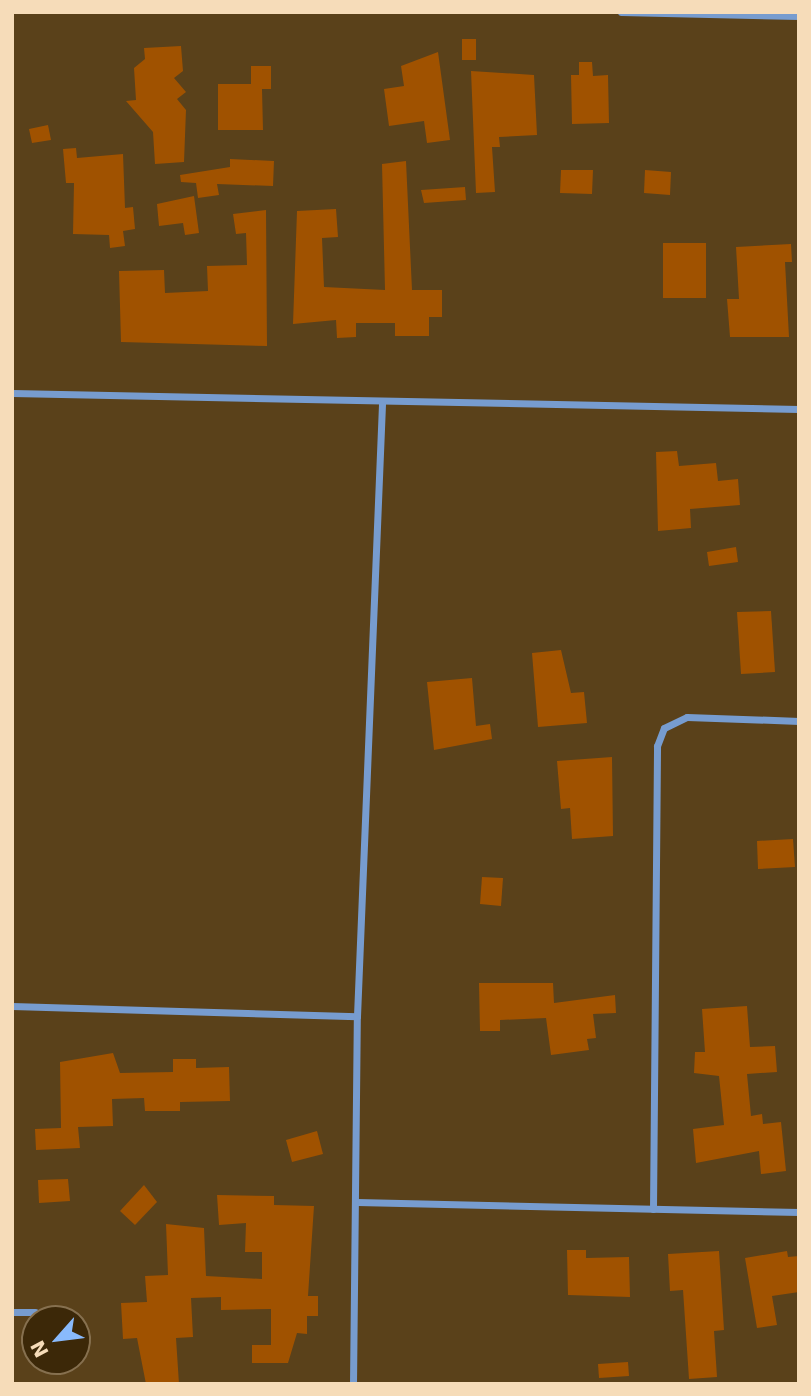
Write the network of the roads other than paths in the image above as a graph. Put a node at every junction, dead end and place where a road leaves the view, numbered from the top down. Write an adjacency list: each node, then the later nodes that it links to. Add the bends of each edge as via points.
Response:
1 (621, 12): 2 (street)
2 (799, 16)
3 (12, 393): 4 (street)
4 (382, 404): 5 (street); 8 (street)
5 (799, 409)
6 (799, 721): 10 (street, via 687,717 664,728 657,746)
7 (12, 1006): 8 (street)
8 (358, 1016): 9 (street)
9 (357, 1202): 10 (street); 12 (street)
10 (653, 1209): 11 (street)
11 (799, 1212)
12 (353, 1384)

